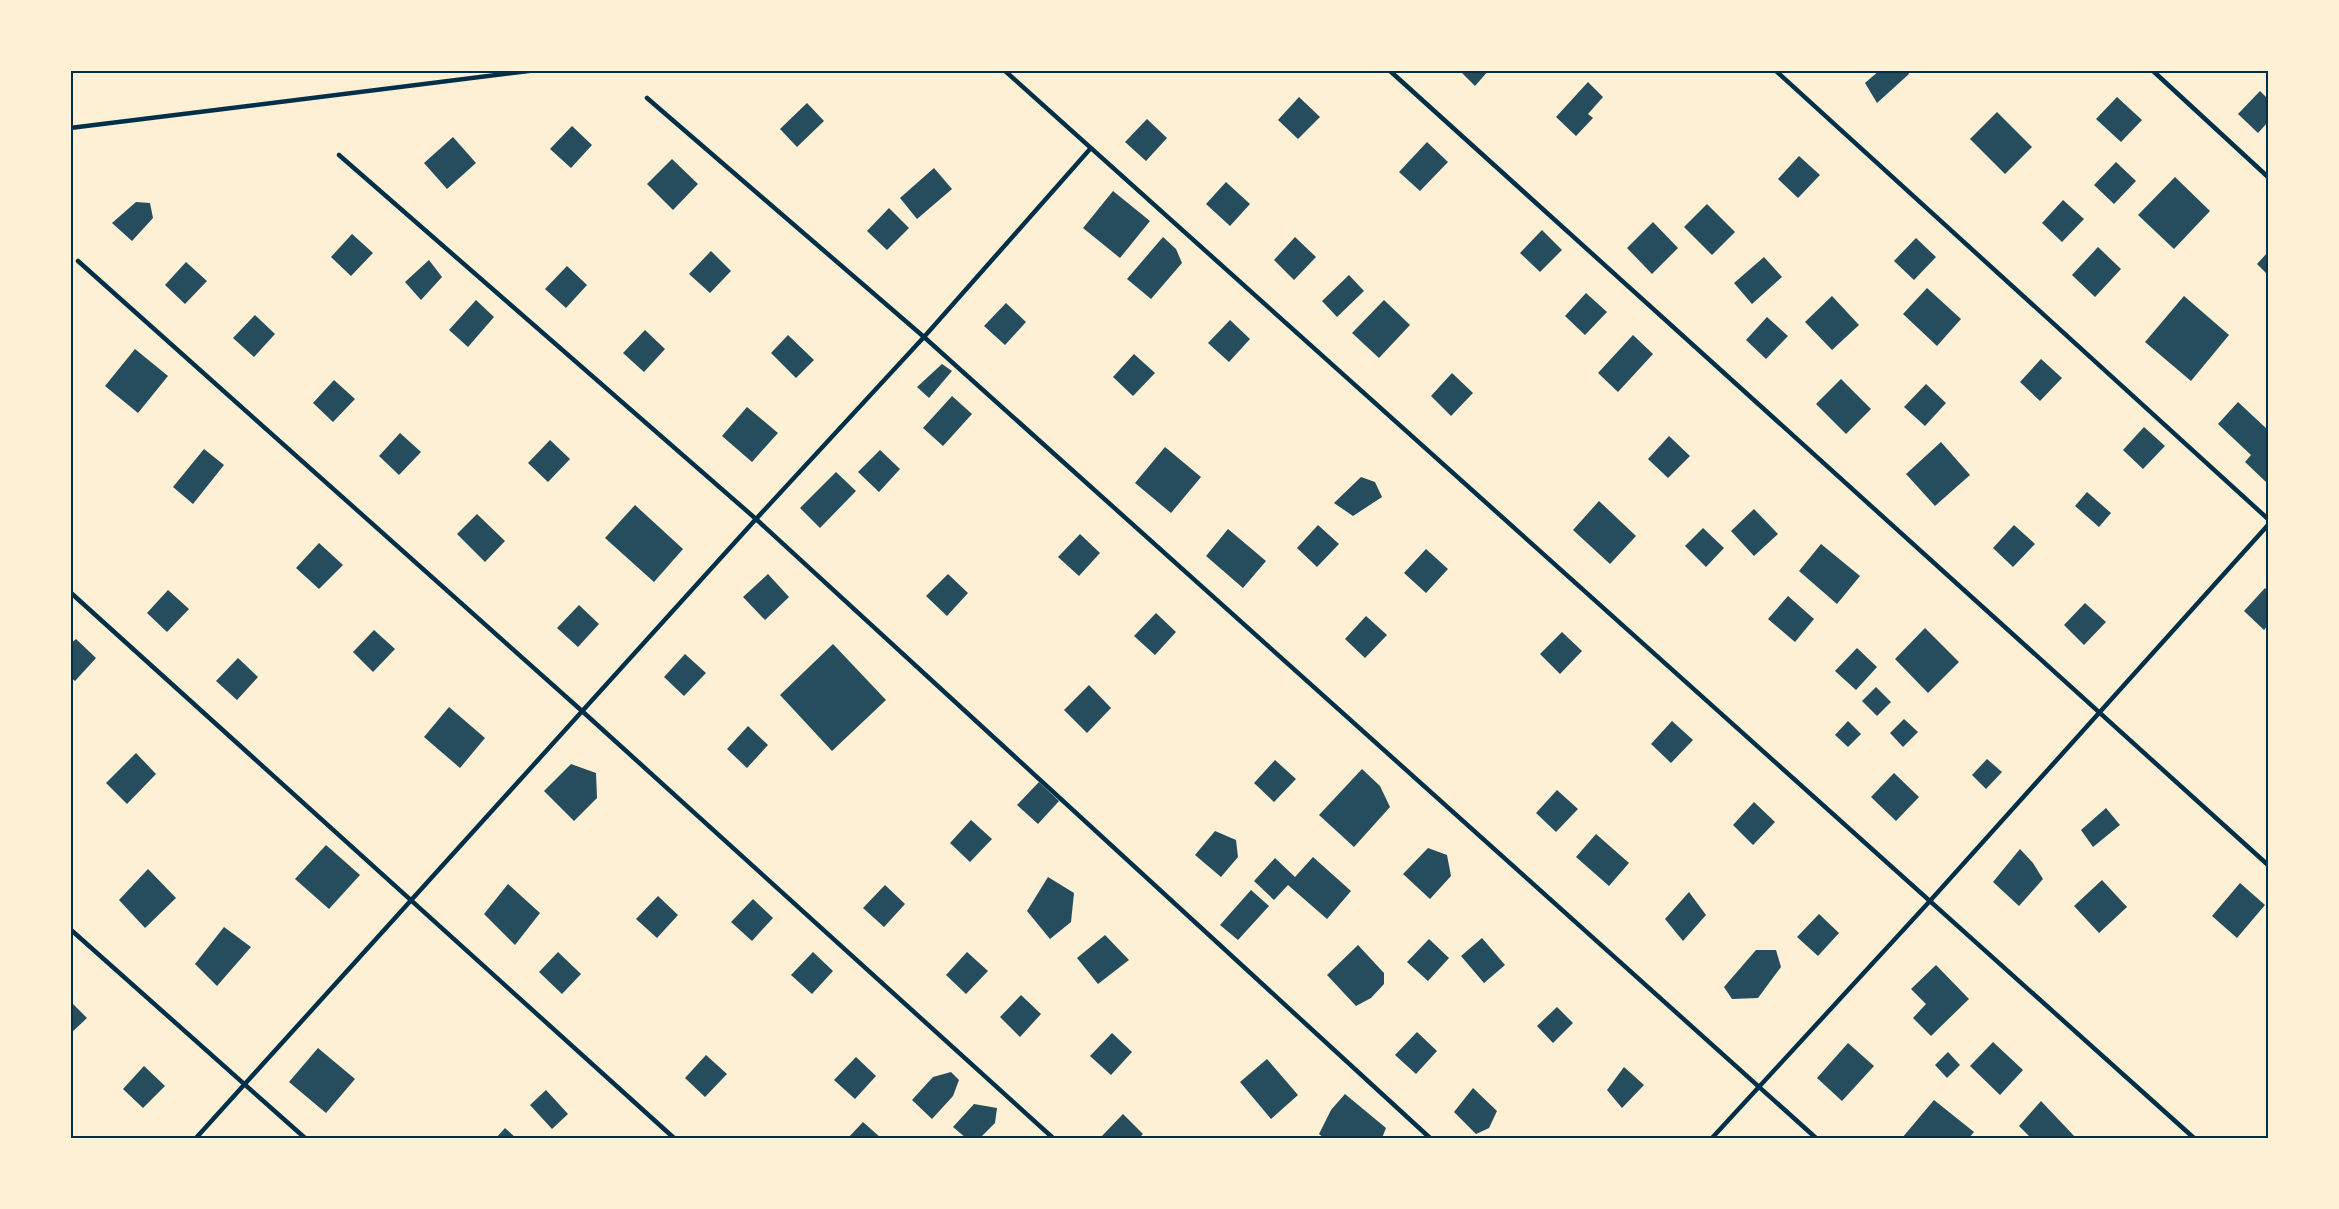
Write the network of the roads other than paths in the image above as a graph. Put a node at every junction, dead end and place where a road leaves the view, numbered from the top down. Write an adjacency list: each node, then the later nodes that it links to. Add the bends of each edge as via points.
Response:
1 (537, 70): 7 (lane)
2 (1004, 70): 8 (lane)
3 (1389, 70): 18 (lane)
4 (1775, 70): 14 (lane)
5 (2152, 70): 10 (lane)
6 (648, 98): 12 (lane)
7 (70, 128)
8 (1090, 149): 12 (lane); 21 (lane)
9 (339, 155): 13 (lane)
10 (2268, 177)
11 (78, 261): 17 (lane)
12 (924, 337): 13 (lane); 24 (lane)
13 (756, 519): 17 (lane); 29 (lane)
14 (2268, 519)
15 (2268, 525): 18 (lane)
16 (70, 592): 20 (lane)
17 (582, 711): 20 (lane); 28 (lane)
18 (2099, 713): 19 (lane); 21 (lane)
19 (2268, 866)
20 (410, 900): 23 (lane); 27 (lane)
21 (1929, 902): 24 (lane); 32 (lane)
22 (70, 929): 23 (lane)
23 (246, 1084): 25 (lane); 26 (lane)
24 (1758, 1086): 30 (lane); 31 (lane)
25 (196, 1138)
26 (305, 1138)
27 (674, 1138)
28 (1053, 1138)
29 (1430, 1138)
30 (1712, 1138)
31 (1816, 1138)
32 (2194, 1138)

